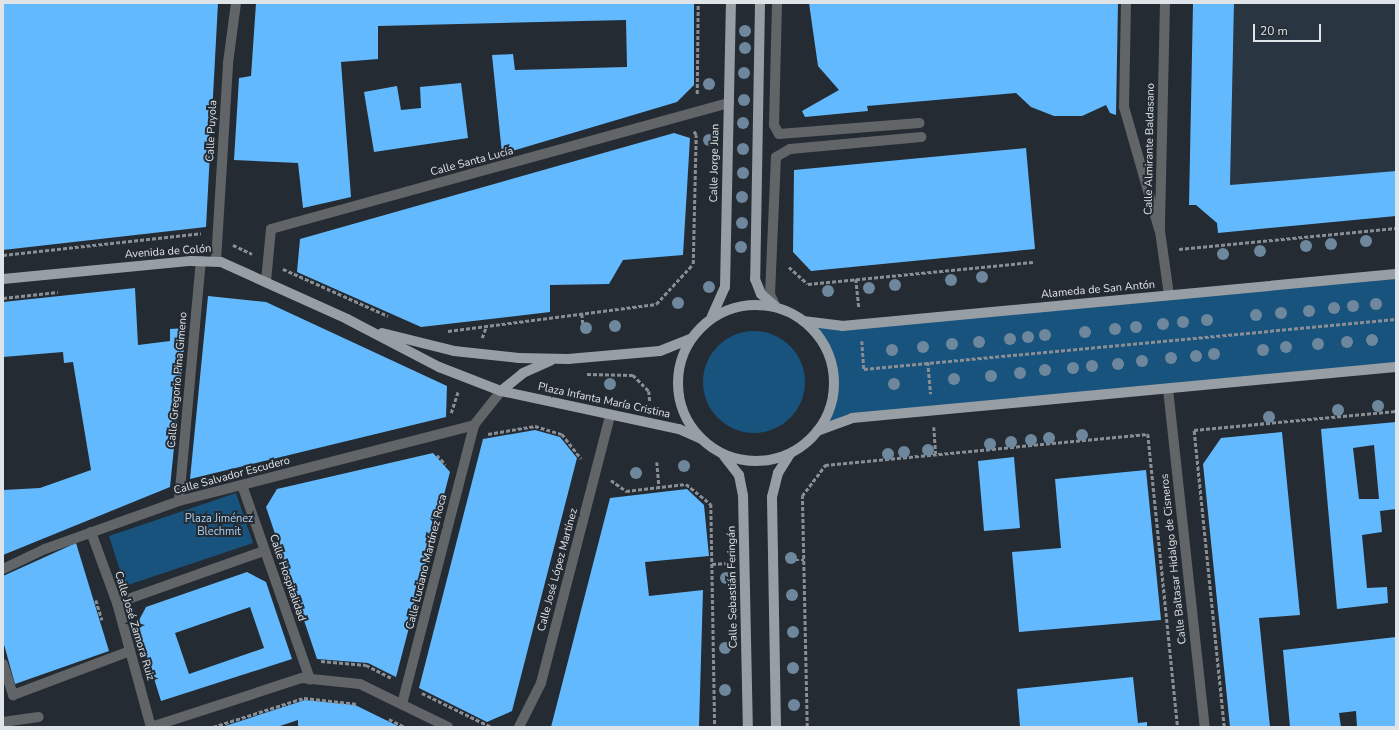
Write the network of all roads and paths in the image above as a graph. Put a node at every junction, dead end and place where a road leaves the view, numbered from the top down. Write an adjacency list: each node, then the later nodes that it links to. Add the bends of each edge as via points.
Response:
1 (236, 3): 16 (street, Calle Puyola, via 228,63)
2 (698, 3): 9 (path, via 696,98)
3 (731, 3): 8 (main road, Calle Jorge Juan)
4 (760, 3): 25 (main road, via 754,279 760,294)
5 (777, 3): 10 (street, via 774,125 779,134)
6 (1126, 3): 13 (street, via 1124,107)
7 (1165, 3): 13 (street, Calle Almirante Baldasano)
8 (729, 103): 9 (street, Calle Santa Lucía); 29 (main road, Calle Jorge Juan, via 725,287)
9 (688, 114): 22 (street, Calle Santa Lucía, via 271,229); 26 (path, via 696,135 693,264 656,304)
10 (920, 123)
11 (921, 137): 25 (street, via 790,149 776,157 770,294)
12 (1396, 228): 14 (path, via 1177,249)
13 (1160, 231): 23 (street, Calle Almirante Baldasano)
14 (1176, 243)
15 (201, 261): 16 (main road, Avenida de Colón); 20 (main road, Avenida de Colón); 58 (street, Calle Gregorio Pina Gimeno)
16 (216, 261): 22 (main road, Avenida de Colón)
17 (1033, 262): 21 (path)
18 (786, 265): 21 (path, via 808,284)
19 (1396, 274): 23 (main road, Alameda de San Antón)
20 (3, 279)
21 (856, 279): 24 (path)
22 (266, 281): 27 (main road, Avenida de Colón)
23 (1168, 295): 30 (main road, Alameda de San Antón, via 842,326)
24 (858, 297)
25 (778, 308): 29 (main road, Plaza Infanta María Cristina, via 745,306); 30 (main road, Plaza Infanta María Cristina)
26 (582, 314): 31 (path); 33 (path)
27 (347, 319): 37 (main road, Plaza Infanta María Cristina, via 410,341 454,351 496,357); 42 (main road, Plaza Infanta María Cristina, via 439,367)
28 (1396, 319): 36 (path, via 864,369)
29 (710, 320): 34 (main road, Plaza Infanta María Cristina)
30 (803, 321): 48 (main road, Plaza Infanta María Cristina, via 823,343 833,375 831,405)
31 (486, 327): 32 (path); 35 (path)
32 (442, 332)
33 (584, 333)
34 (692, 338): 37 (main road, Plaza Infanta María Cristina, via 668,350); 50 (main road, Plaza Infanta María Cristina, via 680,366 678,392 684,414)
35 (481, 342)
36 (862, 343)
37 (568, 359): 42 (main road, via 536,366)
38 (1396, 367): 41 (main road)
39 (587, 377): 43 (path, via 633,375 649,391)
40 (459, 388): 46 (path)
41 (1168, 389): 48 (main road, via 852,418); 81 (street, Calle Baltasar Hidalgo de Cisneros)
42 (501, 391): 45 (main road, Plaza Infanta María Cristina); 47 (street)
43 (650, 403)
44 (1396, 411): 82 (path, via 1194,430)
45 (610, 416): 50 (main road, Plaza Infanta María Cristina, via 679,430); 75 (street, Calle José López Martínez, via 541,683)
46 (449, 418)
47 (474, 425): 56 (street, Calle Salvador Escudero); 66 (street, Calle Luciano Martínez Roca)
48 (817, 432): 51 (main road, Plaza Infanta María Cristina)
49 (482, 436): 54 (path, via 535,426 562,434 582,457)
50 (701, 439): 52 (main road, Plaza Infanta María Cristina)
51 (791, 452): 52 (main road, Plaza Infanta María Cristina, via 754,461); 78 (main road, via 778,473 772,497)
52 (721, 453): 77 (main road, Calle Sebastián Feringán, via 735,468 743,488)
53 (657, 462): 57 (path)
54 (579, 466)
55 (608, 479): 57 (path, via 626,491)
56 (242, 485): 58 (street, Calle Salvador Escudero); 60 (street, Calle Hospitalidad)
57 (659, 487): 76 (path, via 686,484 711,504)
58 (179, 501): 59 (street, Calle Salvador Escudero)
59 (91, 532): 61 (street, Calle Salvador Escudero); 62 (street, Calle José Zamora Ruiz)
60 (264, 551): 62 (street); 65 (street, Calle Hospitalidad)
61 (3, 569)
62 (117, 603): 63 (street, Calle José Zamora Ruiz)
63 (130, 651): 64 (street, via 13,695); 71 (street, Calle José Zamora Ruiz)
64 (3, 664)
65 (310, 679): 66 (street, via 360,684); 71 (street, via 302,678)
66 (402, 704): 74 (street)
67 (363, 706): 72 (path, via 304,698)
68 (384, 716): 73 (path)
69 (39, 717): 70 (street)
70 (3, 722)
71 (151, 727)
72 (213, 727)
73 (405, 727)
74 (448, 727)
75 (519, 727)
76 (715, 727)
77 (748, 727)
78 (776, 727)
79 (807, 727): 80 (path, via 802,496 825,465 1148,434)
80 (1178, 727)
81 (1204, 727)
82 (1224, 727)

